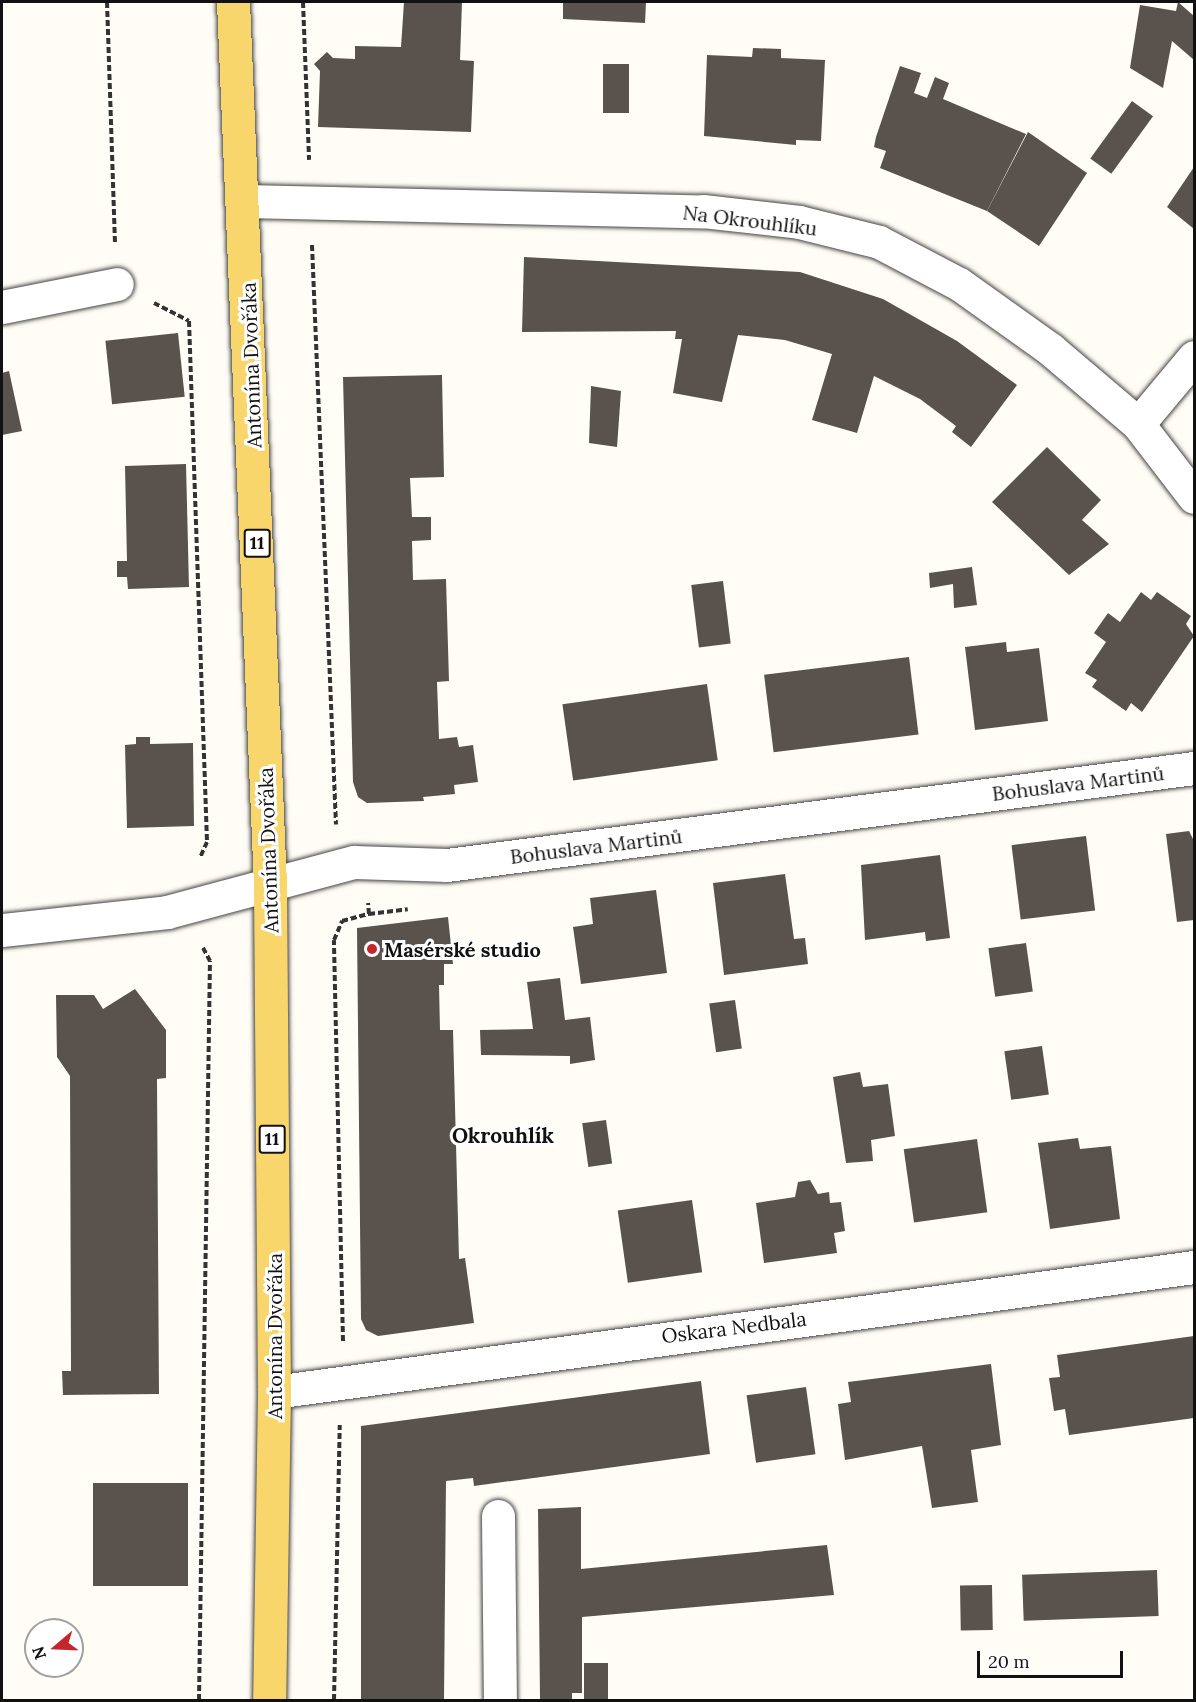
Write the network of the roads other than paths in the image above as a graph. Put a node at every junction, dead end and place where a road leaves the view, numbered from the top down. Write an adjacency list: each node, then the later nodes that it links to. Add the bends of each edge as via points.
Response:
1 (233, 2): 2 (main road, Antonína Dvořáka / 11)
2 (245, 201): 6 (street, Na Okrouhlíku, via 703,211 799,222 879,242 959,284 1050,349); 9 (main road, Antonína Dvořáka / 11)
3 (117, 284): 4 (street)
4 (2, 307)
5 (1194, 357): 6 (street)
6 (1138, 424): 7 (street, Na Okrouhlíku)
7 (1194, 497)
8 (1194, 768): 9 (street, Bohuslava Martinů, via 447,865 363,861)
9 (270, 886): 10 (street, Bohuslava Martinů, via 167,912); 12 (main road, Antonína Dvořáka / 11)
10 (2, 930)
11 (1194, 1267): 12 (street, Oskara Nedbala, via 372,1375)
12 (274, 1392): 14 (main road, Antonína Dvořáka / 11)
13 (498, 1516): 15 (street)
14 (269, 1701)
15 (500, 1701)

